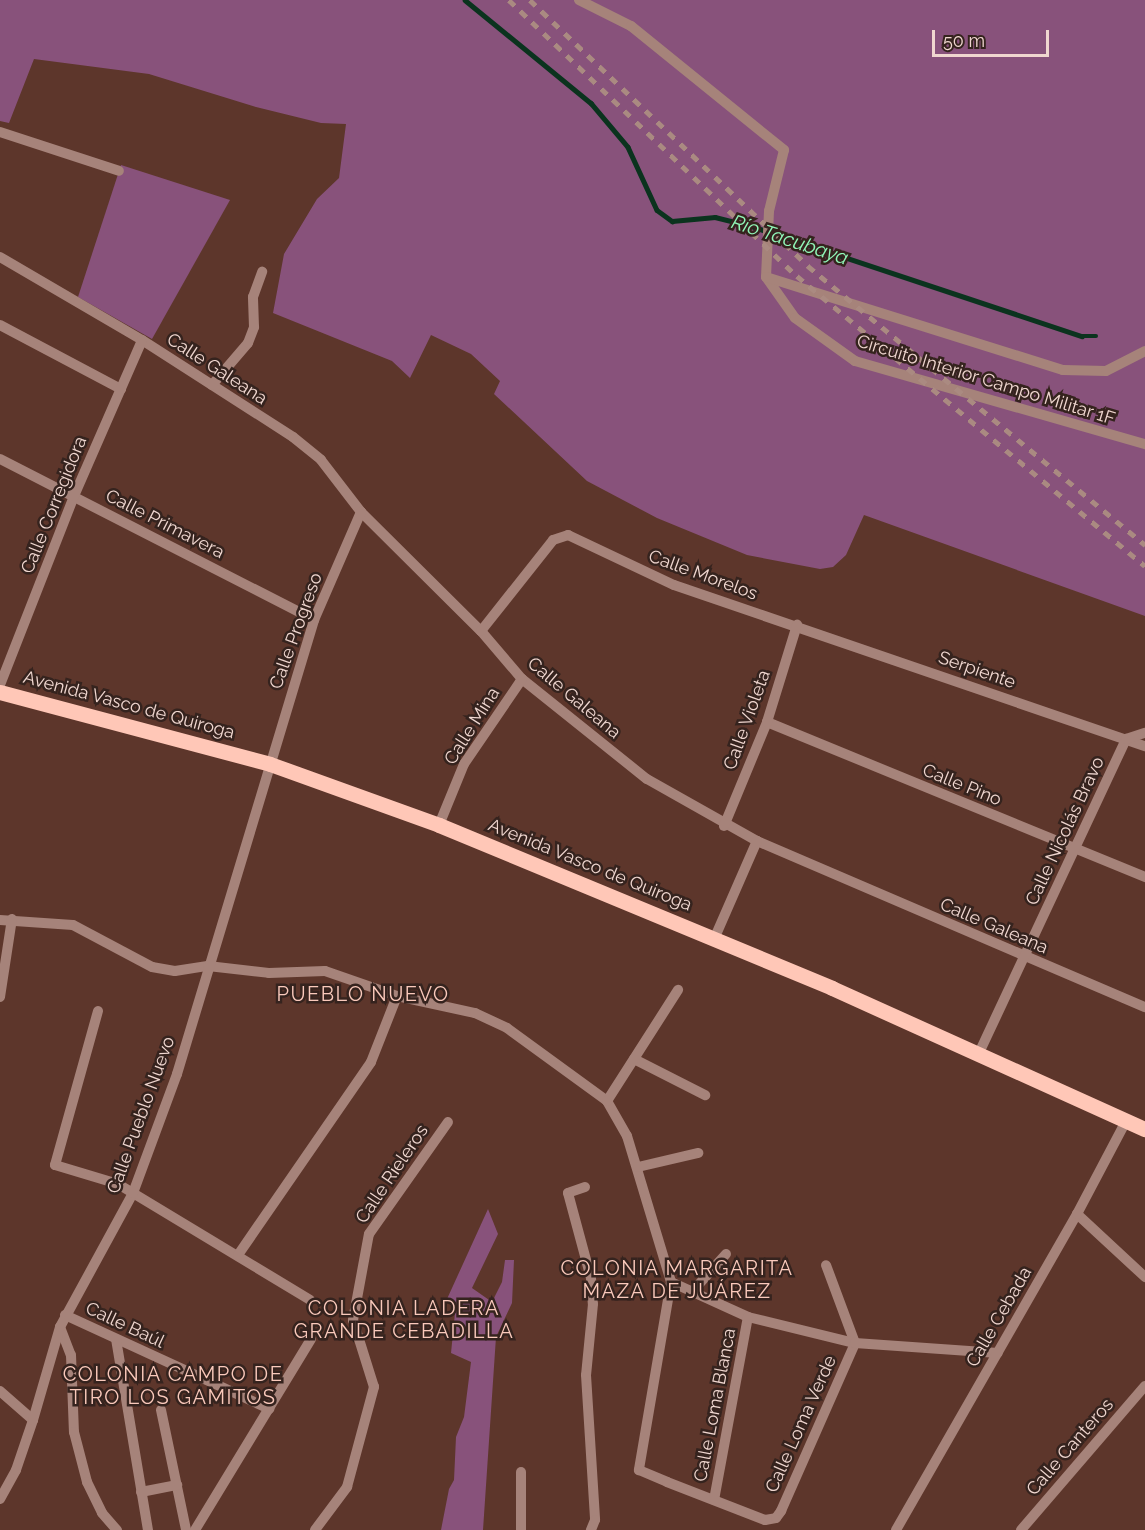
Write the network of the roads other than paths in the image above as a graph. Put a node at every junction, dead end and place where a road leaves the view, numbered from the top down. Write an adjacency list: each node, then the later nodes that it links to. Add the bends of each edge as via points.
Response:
1 (579, 0): 6 (street, via 631,26 784,150 770,211)
2 (0, 132): 3 (street)
3 (119, 171)
4 (0, 257): 8 (street, Calle Galeana)
5 (262, 272): 10 (street, via 254,297 254,327 248,343)
6 (766, 277): 9 (street, via 1063,370 1106,371); 12 (street, Circuito Interior Campo Militar 1F, via 795,318 855,361)
7 (0, 325): 11 (street)
8 (142, 340): 10 (street, Calle Galeana); 11 (street, Calle Corregidora)
9 (1145, 351)
10 (212, 385): 15 (street, Calle Galeana, via 293,437 321,460)
11 (121, 389): 14 (street, Calle Corregidora)
12 (1145, 444)
13 (0, 459): 14 (street, Calle Primavera)
14 (74, 496): 16 (street, Calle Primavera); 20 (street, Calle Corregidora)
15 (361, 512): 16 (street, Calle Progreso); 18 (street, Calle Galeana)
16 (314, 620): 26 (street, Calle Progreso)
17 (797, 625): 18 (street, Calle Morelos, via 674,585 568,535 553,540); 22 (street, Calle Violeta); 24 (street, Serpiente)
18 (482, 631): 19 (street, Calle Galeana)
19 (522, 679): 27 (street, Calle Mina, via 464,764); 28 (street, Calle Galeana, via 646,779)
20 (0, 685)
21 (0, 692): 26 (main road, Avenida Vasco de Quiroga)
22 (767, 722): 28 (street, Calle Violeta); 30 (street, Calle Pino)
23 (1145, 734): 24 (street)
24 (1126, 739): 25 (street, Serpiente); 30 (street, Calle Nicolás Bravo)
25 (1145, 746)
26 (270, 764): 27 (main road, Avenida Vasco de Quiroga); 36 (street, Calle Pueblo Nuevo)
27 (439, 825): 34 (main road, Avenida Vasco de Quiroga)
28 (724, 826): 29 (street, Calle Galeana)
29 (757, 842): 34 (street); 35 (street, Calle Galeana)
30 (1076, 850): 31 (street, Calle Pino); 35 (street, Calle Nicolás Bravo)
31 (1145, 877)
32 (12, 919): 33 (street); 36 (street, via 73,925 152,967 175,971); 39 (street)
33 (0, 920)
34 (715, 938): 42 (main road, Avenida Vasco de Quiroga)
35 (1024, 957): 40 (street, Calle Galeana); 42 (street, Calle Nicolás Bravo)
36 (208, 966): 38 (street, via 269,973 325,971); 52 (street, Calle Pueblo Nuevo, via 177,1074)
37 (678, 990): 43 (street)
38 (397, 996): 45 (street, via 475,1013 507,1028); 55 (street, via 371,1062)
39 (0, 997)
40 (1145, 1007)
41 (98, 1011): 52 (street, via 55,1165)
42 (979, 1053): 46 (main road, Avenida Vasco de Quiroga)
43 (634, 1059): 44 (street); 45 (street)
44 (705, 1095)
45 (606, 1101): 50 (street, via 627,1136)
46 (1126, 1119): 48 (main road, Avenida Vasco de Quiroga); 53 (street, Calle Cebada)
47 (448, 1122): 82 (street, Calle Rieleros, via 369,1234 353,1320 375,1387 347,1487)
48 (1145, 1129)
49 (698, 1154): 50 (street)
50 (638, 1167): 58 (street)
51 (585, 1186): 84 (street, via 568,1193 591,1278 586,1375 595,1520)
52 (133, 1192): 55 (street); 61 (street, Calle Pueblo Nuevo)
53 (1077, 1214): 57 (street); 67 (street, Calle Cebada)
54 (726, 1254): 59 (street)
55 (238, 1255): 60 (street)
56 (826, 1265): 66 (street)
57 (1145, 1277)
58 (671, 1282): 59 (street); 77 (street, via 639,1470)
59 (692, 1292): 62 (street)
60 (310, 1300)
61 (65, 1315): 63 (street, Calle Pueblo Nuevo); 64 (street, Calle Baúl)
62 (748, 1317): 66 (street); 77 (street, Calle Loma Blanca)
63 (60, 1327): 72 (street, Calle Pueblo Nuevo); 78 (street, via 71,1355 74,1432 87,1482 102,1513)
64 (116, 1339): 70 (street, Calle Baúl); 75 (street)
65 (311, 1339): 70 (street)
66 (855, 1343): 67 (street); 77 (street, Calle Loma Verde, via 776,1518 765,1520)
67 (998, 1353): 85 (street, Calle Cebada)
68 (1145, 1386): 86 (street, Calle Canteros)
69 (0, 1391): 72 (street)
70 (269, 1409): 81 (street)
71 (161, 1410): 74 (street)
72 (33, 1420): 76 (street, Calle Pueblo Nuevo, via 16,1470)
73 (521, 1472): 83 (street)
74 (177, 1485): 75 (street); 80 (street)
75 (141, 1492): 79 (street)
76 (0, 1499)
77 (714, 1500)
78 (117, 1530)
79 (148, 1530)
80 (186, 1530)
81 (195, 1530)
82 (315, 1530)
83 (521, 1530)
84 (591, 1530)
85 (896, 1530)
86 (1021, 1530)

